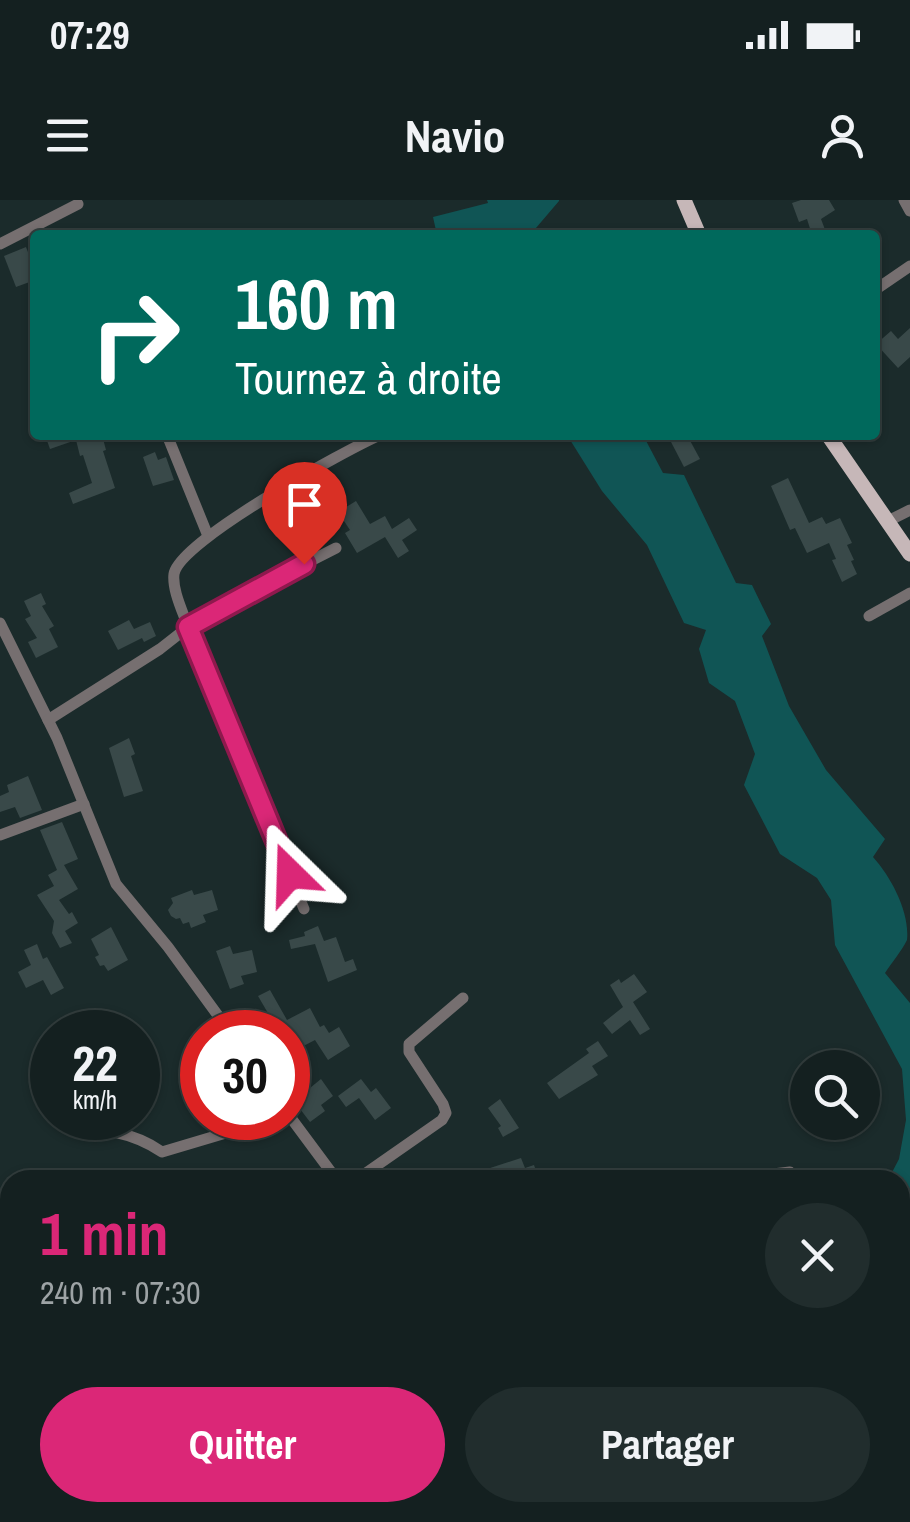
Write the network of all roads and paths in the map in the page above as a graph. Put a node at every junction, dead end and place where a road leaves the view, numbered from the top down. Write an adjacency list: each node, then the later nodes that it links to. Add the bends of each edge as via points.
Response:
1 (684, 200): 5 (main road)
2 (904, 200): 4 (street)
3 (78, 204): 6 (street)
4 (910, 211)
5 (697, 230)
6 (0, 244)
7 (910, 266): 8 (street)
8 (880, 287)
9 (168, 440): 14 (street)
10 (370, 440): 14 (street)
11 (831, 440): 13 (main road)
12 (910, 510): 13 (street)
13 (888, 521): 16 (main road)
14 (208, 536): 20 (street, via 174,570)
15 (336, 548): 20 (street)
16 (910, 554)
17 (910, 593): 18 (street)
18 (870, 616)
19 (0, 622): 21 (street)
20 (188, 627): 21 (street); 24 (street)
21 (48, 720): 22 (street)
22 (84, 804): 23 (street); 26 (street, via 116,884)
23 (0, 835)
24 (304, 909)
25 (463, 998): 31 (street, via 409,1044 446,1113)
26 (214, 1010)
27 (146, 1140): 28 (street, via 162,1152)
28 (202, 1140)
29 (307, 1140): 30 (street)
30 (330, 1170)
31 (370, 1170)

